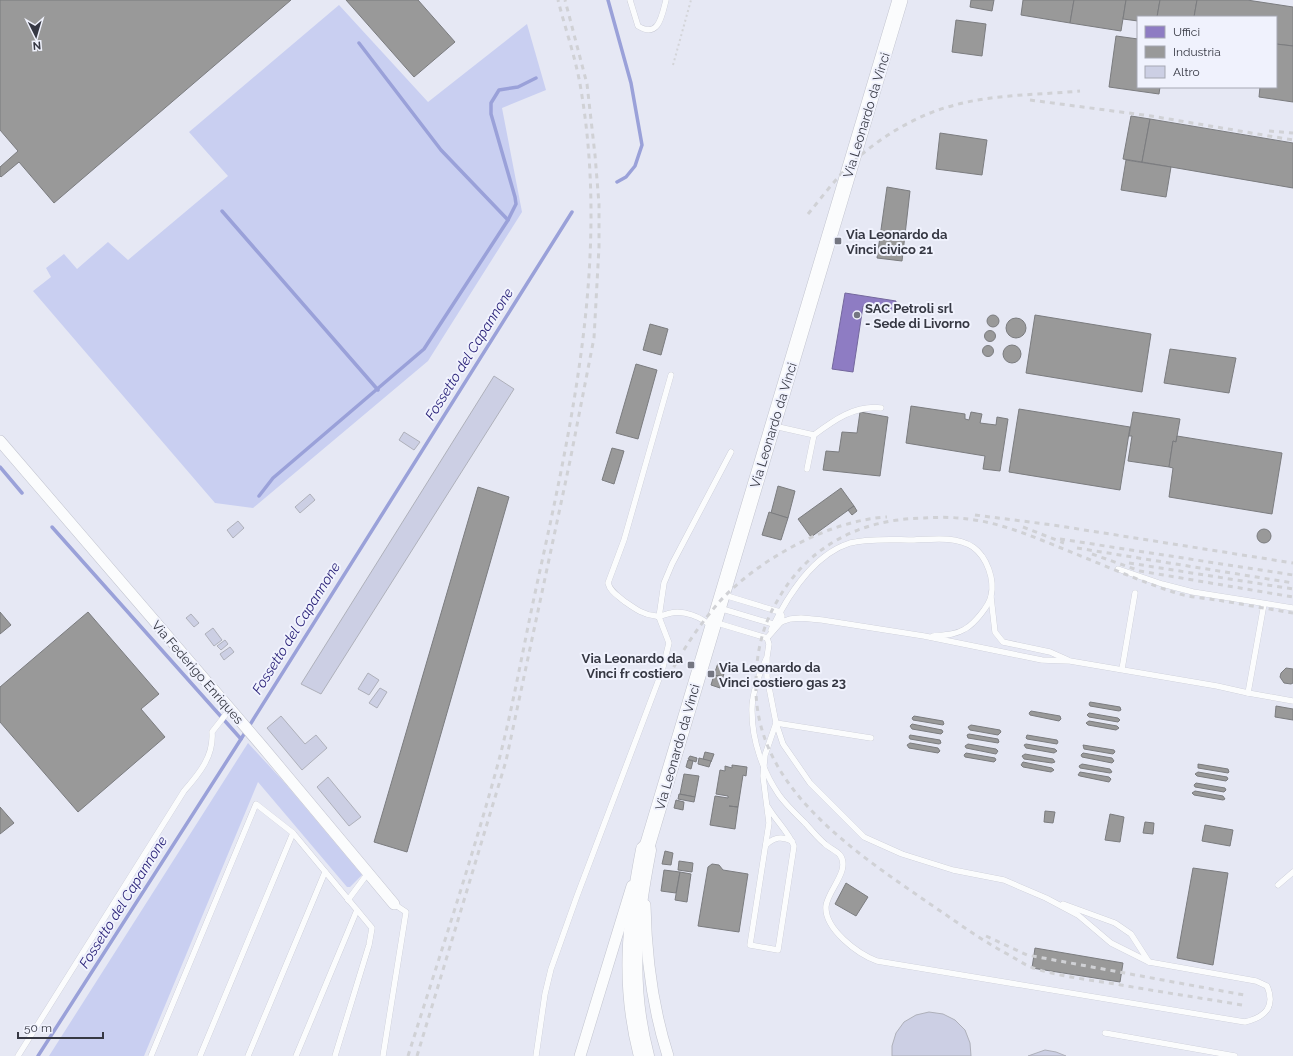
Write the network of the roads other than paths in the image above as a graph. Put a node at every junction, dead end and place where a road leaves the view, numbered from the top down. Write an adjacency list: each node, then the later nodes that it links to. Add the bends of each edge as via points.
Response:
1 (630, 0): 2 (lane, via 638,26 646,29 658,26)
2 (666, 0)
3 (900, 0): 6 (main road, Via Leonardo da Vinci)
4 (671, 375): 18 (lane, via 624,540 608,583 616,596 640,612)
5 (881, 408): 7 (lane, via 867,406 835,418)
6 (773, 426): 7 (lane); 17 (main road, Via Leonardo da Vinci)
7 (814, 435): 10 (lane)
8 (0, 441): 28 (street, Via Federigo Enriques)
9 (731, 452): 18 (lane, via 672,564 664,583)
10 (807, 469)
11 (1118, 569): 14 (lane, via 1193,592)
12 (1135, 593): 25 (lane)
13 (991, 597): 16 (lane, via 991,576 988,567 973,547 961,542 946,539 858,542 842,547 816,564 800,581); 21 (lane, via 974,622 966,628 947,635); 24 (lane, via 998,638 1003,642 1050,652)
14 (1264, 604): 15 (lane); 26 (lane)
15 (1293, 608)
16 (780, 612): 17 (lane); 19 (lane); 20 (lane)
17 (717, 613): 18 (lane, via 705,620 687,614 672,613); 20 (lane); 22 (lane); 36 (main road, Via Leonardo da Vinci)
18 (659, 617): 54 (lane, via 669,643 662,671 551,969)
19 (781, 622): 20 (lane); 21 (lane, via 808,618)
20 (774, 626): 22 (lane)
21 (924, 636): 24 (lane, via 1042,660)
22 (767, 638): 23 (lane)
23 (767, 657): 29 (lane, via 767,677); 31 (lane, via 760,673 752,711)
24 (1070, 661): 25 (lane)
25 (1122, 669): 26 (lane)
26 (1248, 693): 27 (lane)
27 (1293, 701)
28 (230, 713): 39 (street, Via Federigo Enriques); 47 (lane, via 212,732 213,744 201,772 184,791)
29 (776, 723): 30 (lane); 31 (lane); 41 (lane, via 783,744 810,783 864,837 902,854 953,870 1004,880)
30 (871, 738)
31 (764, 766): 32 (lane); 45 (lane, via 780,796 825,845 840,855 843,865 826,907 829,920 849,946 865,957 1244,1022 1255,1020 1265,1013 1270,1005 1271,996 1267,986 1256,980)
32 (768, 807): 34 (lane); 35 (lane)
33 (293, 833): 37 (lane); 48 (lane, via 256,804); 49 (lane)
34 (793, 842): 35 (lane, via 777,838); 35 (lane, via 778,950 750,945)
35 (766, 845)
36 (646, 850): 55 (street, Via Leonardo da Vinci, via 620,920); 56 (highway, via 632,940 633,992); 57 (street, Via Leonardo da Vinci, via 648,964 656,1012)
37 (325, 872): 42 (lane); 50 (lane)
38 (1293, 872): 40 (lane)
39 (368, 873): 42 (lane); 43 (street, Via Federigo Enriques)
40 (1278, 885)
41 (1046, 898): 45 (lane, via 1078,915 1111,943); 45 (lane, via 1115,923 1131,934)
42 (348, 900): 44 (lane)
43 (394, 904): 53 (lane, via 406,912)
44 (357, 910): 51 (lane); 52 (lane, via 372,928)
45 (1149, 962)
46 (1105, 1033): 58 (lane)
47 (18, 1056)
48 (151, 1056)
49 (200, 1056)
50 (248, 1056)
51 (296, 1056)
52 (335, 1056)
53 (383, 1056)
54 (536, 1056)
55 (580, 1056)
56 (644, 1056)
57 (668, 1056)
58 (1235, 1056)

